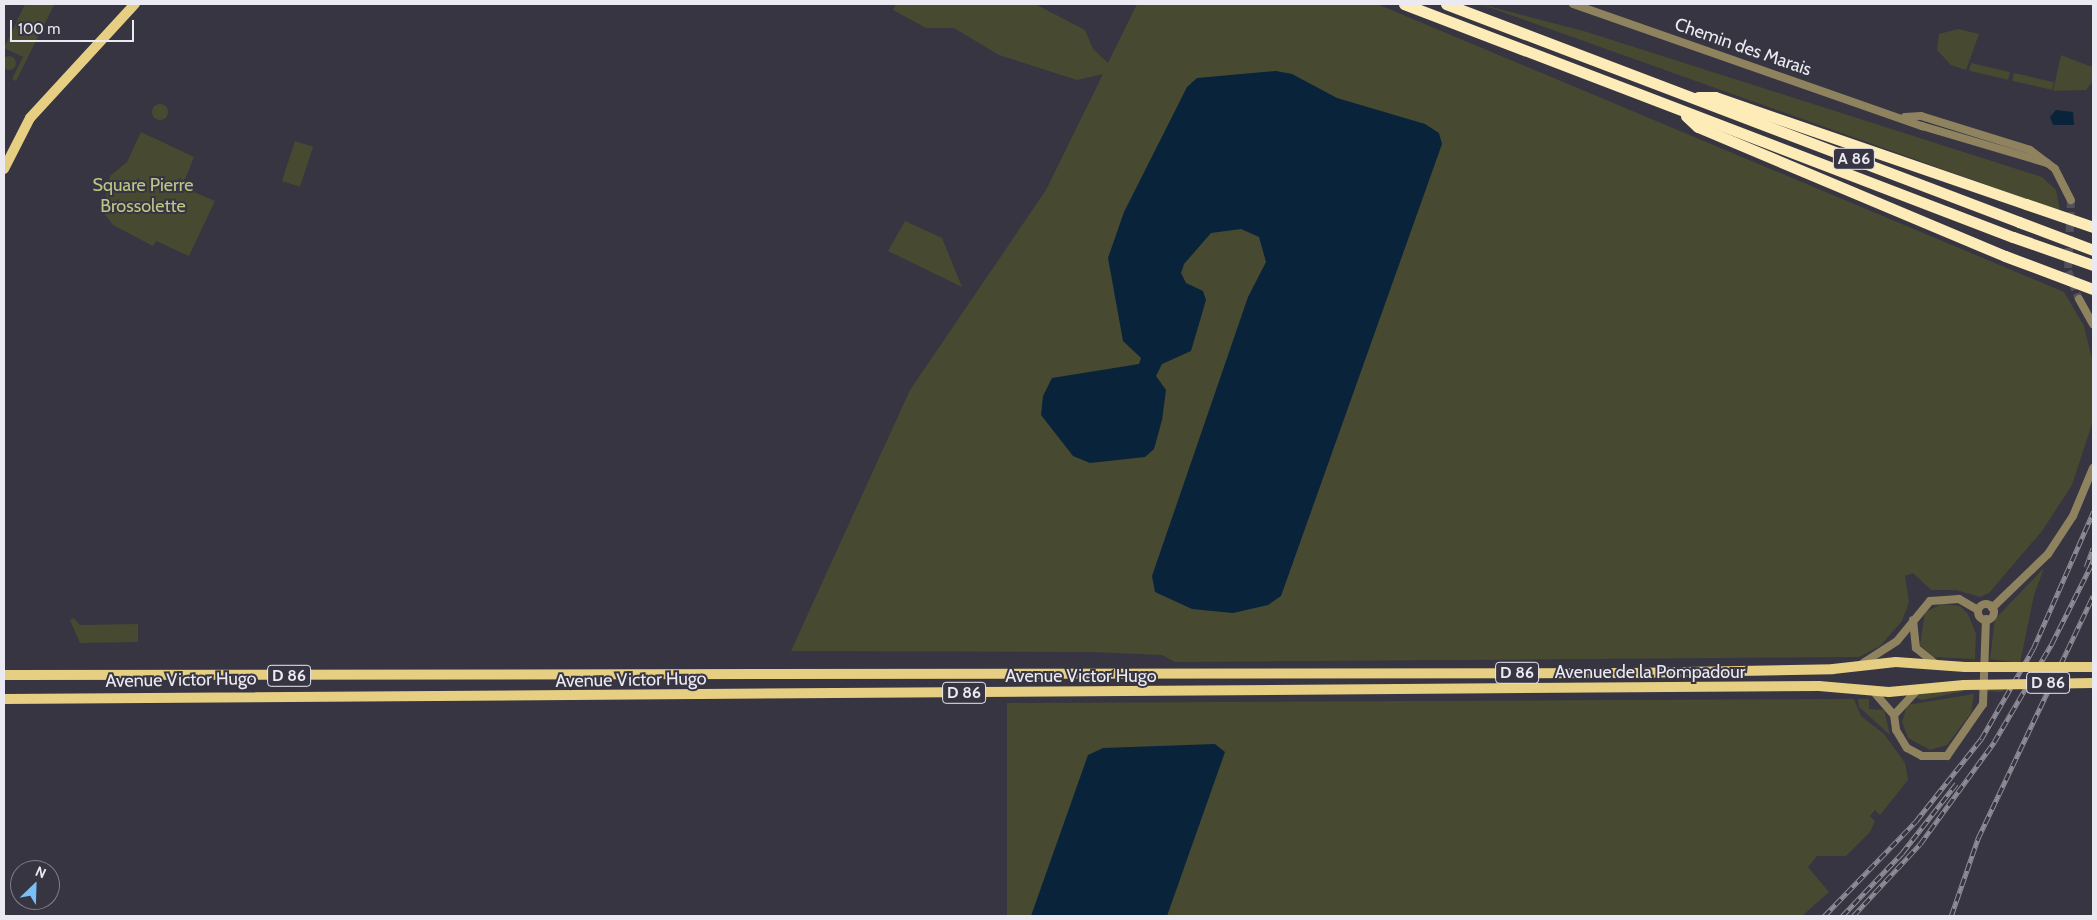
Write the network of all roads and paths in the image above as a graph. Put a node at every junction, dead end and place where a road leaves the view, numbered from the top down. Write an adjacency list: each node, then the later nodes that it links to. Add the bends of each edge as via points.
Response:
1 (135, 4): 7 (main road, via 30,118)
2 (1404, 4): 6 (highway, A 86)
3 (1446, 4): 5 (highway, A 86)
4 (1573, 4): 8 (street, Chemin des Marais, via 2048,163 2063,178)
5 (1688, 97): 9 (highway, bridge, via 1715,97); 10 (highway, A 86, bridge)
6 (1683, 113): 11 (highway, A 86, bridge); 12 (highway, bridge, via 1698,127 2005,256)
7 (4, 169)
8 (2071, 200)
9 (2093, 227)
10 (2093, 250)
11 (2093, 265)
12 (2093, 289)
13 (2079, 300): 14 (street)
14 (2093, 324)
15 (2093, 468): 16 (street, via 2076,509 2048,554)
16 (1992, 608): 17 (street, via 1985,604); 19 (street, via 1993,615)
17 (1978, 610): 18 (street, via 1943,598 1924,605); 19 (street)
18 (1914, 618): 20 (street, via 1882,654); 22 (street, via 1916,648 1930,662)
19 (1986, 620): 34 (street, via 1983,704 1947,756 1913,753 1901,741)
20 (1854, 666): 22 (main road, Avenue de la Pompadour / D 86, via 1896,662); 23 (main road, Avenue de la Pompadour / D 86, via 1622,673)
21 (2093, 666): 22 (main road, Avenue de la Pompadour / D 86, bridge)
22 (1945, 667)
23 (1180, 674): 25 (main road, Avenue Victor Hugo / D 86)
24 (4, 675): 25 (main road, Avenue Victor Hugo / D 86)
25 (94, 676): 26 (main road, Avenue Victor Hugo / D 86)
26 (4, 680)
27 (2093, 683): 28 (main road, Avenue de la Pompadour / D 86, bridge, via 1964,685)
28 (1917, 690): 29 (main road, Avenue de la Pompadour / D 86); 34 (street)
29 (1872, 691): 30 (main road, Avenue de la Pompadour / D 86, via 1819,686); 34 (street)
30 (1177, 692): 32 (main road, Avenue Victor Hugo / D 86)
31 (4, 694): 32 (main road, Avenue Victor Hugo / D 86, via 56,693)
32 (86, 697): 33 (main road, Avenue Victor Hugo / D 86)
33 (4, 699)
34 (1894, 715)

